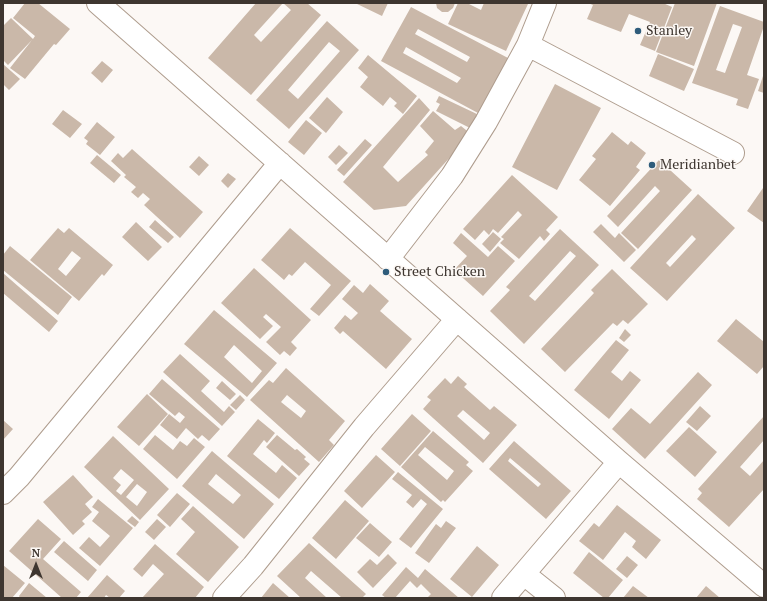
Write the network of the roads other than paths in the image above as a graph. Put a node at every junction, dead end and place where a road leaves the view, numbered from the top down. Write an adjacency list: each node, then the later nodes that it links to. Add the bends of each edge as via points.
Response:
1 (98, 3): 5 (street)
2 (545, 3): 3 (street)
3 (528, 45): 4 (street); 6 (street, via 486,122 452,176)
4 (733, 153)
5 (280, 163): 6 (street); 9 (street)
6 (388, 259): 7 (street)
7 (457, 319): 8 (street); 12 (street, via 364,427 253,566)
8 (618, 462): 10 (street); 11 (street)
9 (3, 493)
10 (524, 574): 13 (street); 14 (street)
11 (764, 586)
12 (224, 598)
13 (503, 598)
14 (554, 598)

